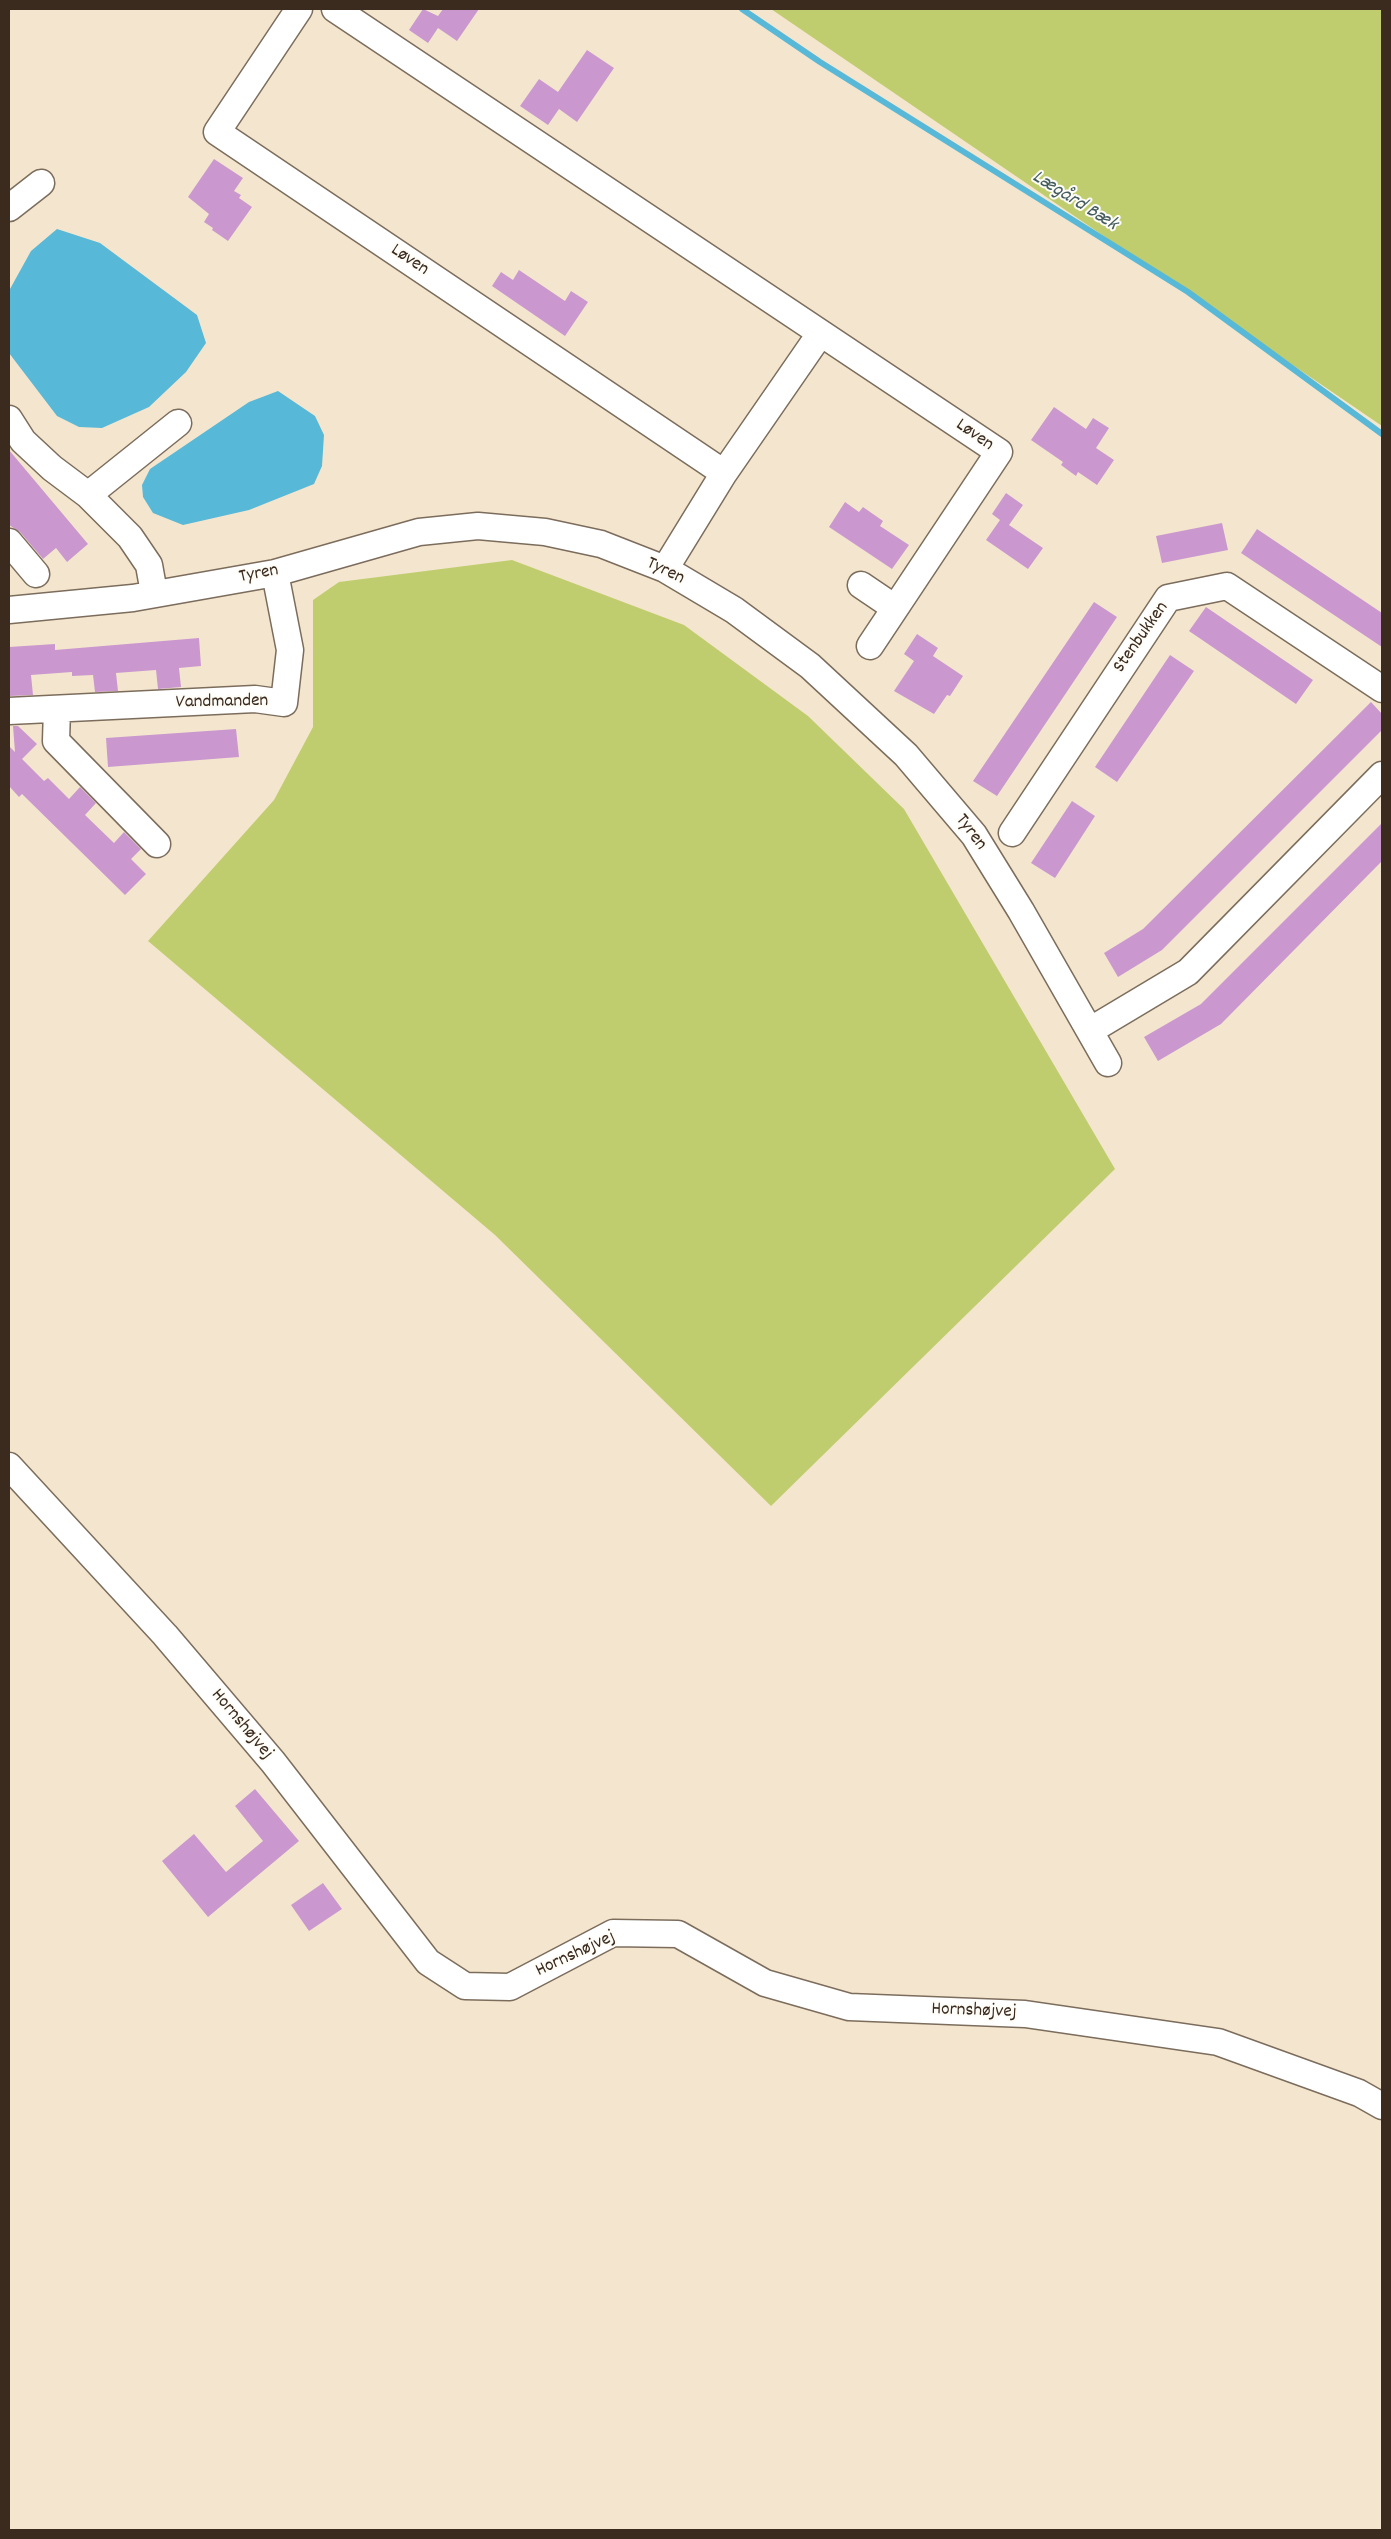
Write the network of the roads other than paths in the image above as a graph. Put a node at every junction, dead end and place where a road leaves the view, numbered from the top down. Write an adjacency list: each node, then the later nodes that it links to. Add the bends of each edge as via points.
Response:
1 (299, 9): 8 (street, Løven, via 217,132)
2 (335, 9): 5 (street, Løven)
3 (41, 183): 4 (street)
4 (9, 208)
5 (820, 334): 8 (street); 16 (street, Løven, via 998,452)
6 (9, 419): 9 (street, via 23,441)
7 (178, 423): 9 (street)
8 (724, 473): 11 (street)
9 (88, 495): 15 (street, via 130,537 149,565)
10 (9, 542): 13 (street)
11 (665, 569): 12 (street, Tyren, via 601,544 545,532 478,526 419,532); 25 (street, Tyren, via 734,610 810,666 906,755 974,834)
12 (275, 573): 15 (street, Tyren); 20 (street, Vandmanden, via 290,650 284,703 255,699)
13 (36, 574)
14 (861, 586): 16 (street)
15 (154, 593): 17 (street, Tyren, via 133,598)
16 (895, 608): 18 (street, Løven)
17 (9, 610)
18 (870, 646)
19 (1382, 689): 23 (street, Stenbukken, via 1227,586 1168,598)
20 (57, 709): 21 (street, Vandmanden); 24 (street, via 56,741)
21 (9, 711)
22 (1382, 775): 25 (street, via 1188,972)
23 (1012, 833)
24 (157, 844)
25 (1090, 1030): 26 (street, Tyren)
26 (1108, 1063)
27 (9, 1466): 28 (street, Hornshøjvej, via 165,1635 273,1762 428,1962 465,1986 510,1987 613,1933 678,1934 765,1983 849,2007 1025,2014 1218,2042 1359,2093)
28 (1382, 2106)

